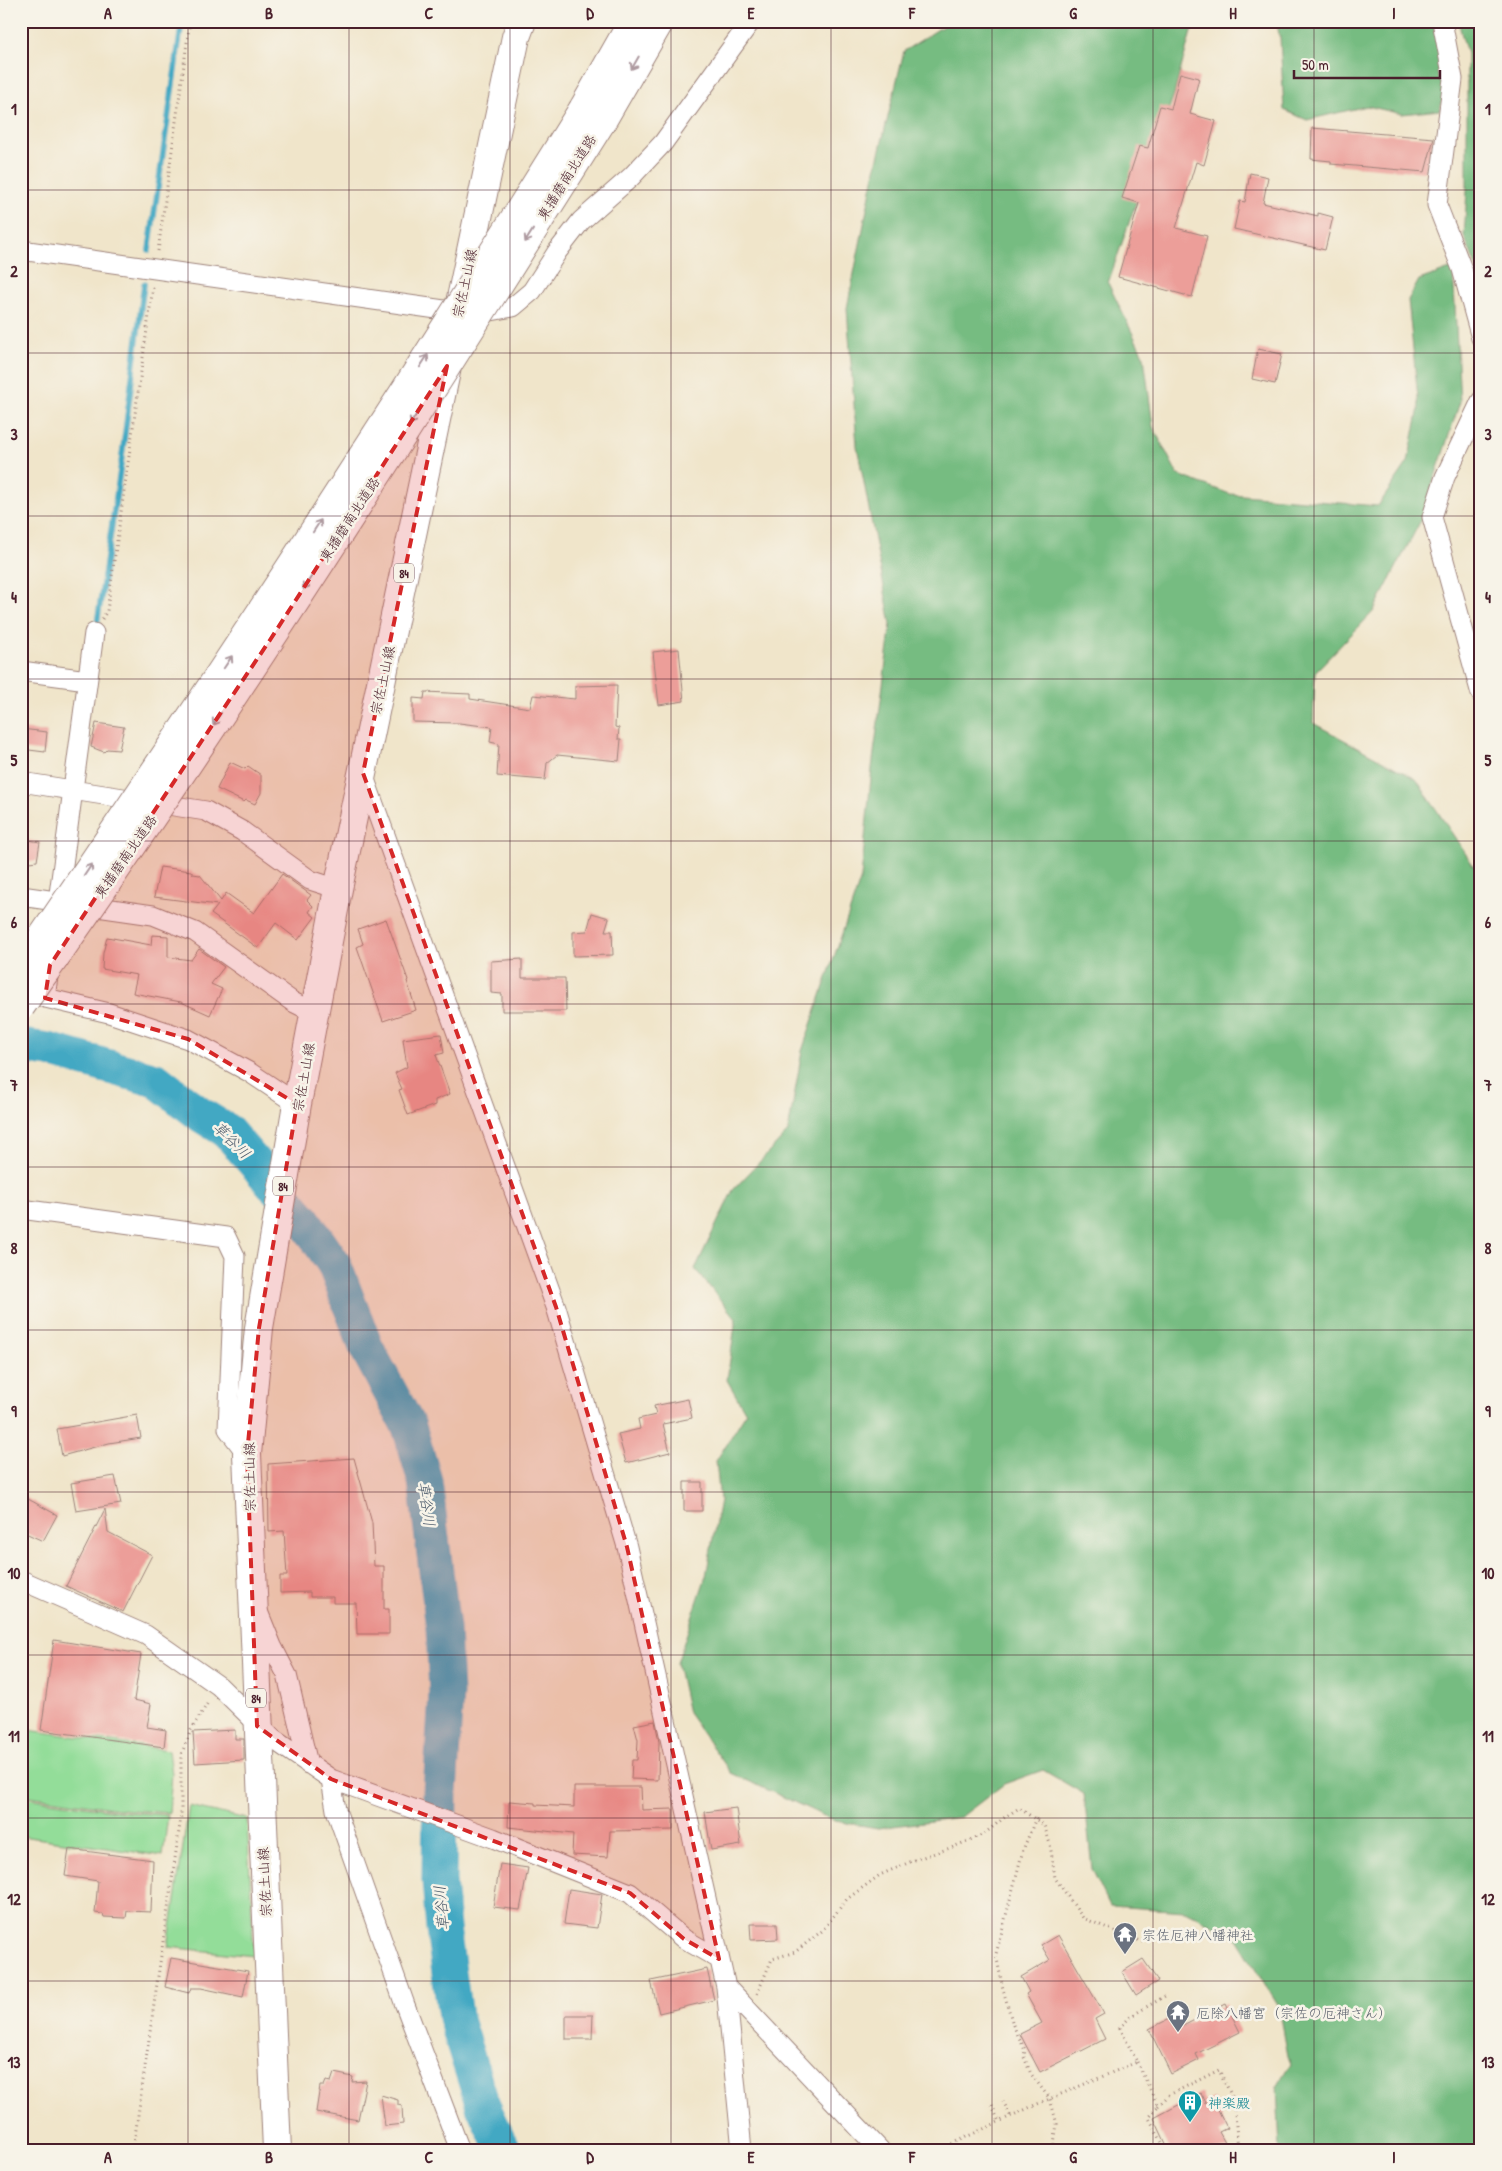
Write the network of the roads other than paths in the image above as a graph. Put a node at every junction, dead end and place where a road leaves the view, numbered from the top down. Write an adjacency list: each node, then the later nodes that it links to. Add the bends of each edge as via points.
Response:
1 (522, 21): 8 (main road, 宗佐土山線 / 84)
2 (633, 21): 6 (main road, 東播磨南北道路)
3 (660, 21): 6 (main road, 東播磨南北道路, one-way to 6)
4 (751, 21): 8 (street, via 663,143 631,177 581,221 532,291 513,308)
5 (1442, 21): 9 (street, via 1453,79 1437,206 1462,269)
6 (592, 115): 21 (main road, 東播磨南北道路, one-way to 6, bridge, via 277,587 482,271); 23 (main road, 東播磨南北道路, one-way to 23, bridge, via 387,460)
7 (21, 250): 8 (street)
8 (458, 312): 15 (main road, 宗佐土山線 / 84)
9 (1481, 338)
10 (1481, 401): 14 (street, via 1445,477 1432,517)
11 (94, 633): 13 (street)
12 (21, 671): 13 (street)
13 (87, 680): 17 (street)
14 (1481, 694)
15 (363, 773): 18 (main road, 宗佐土山線 / 84); 33 (street, via 556,1307 627,1547)
16 (21, 782): 17 (street)
17 (75, 789): 18 (street, via 206,811 242,830 310,880); 20 (street)
18 (338, 889): 24 (main road, 宗佐土山線 / 84)
19 (21, 896): 20 (street)
20 (59, 900): 23 (street); 24 (street, via 153,915 195,932)
21 (21, 968)
22 (21, 992): 23 (street)
23 (33, 1002): 25 (street, via 109,1013 188,1039 249,1072)
24 (314, 1014): 25 (main road, 宗佐土山線 / 84)
25 (296, 1115): 27 (main road, 宗佐土山線 / 84, via 259,1328)
26 (21, 1209): 27 (street, via 226,1237 235,1256 228,1429)
27 (247, 1454): 29 (main road, 宗佐土山線 / 84)
28 (21, 1580): 30 (street, via 146,1635 219,1686)
29 (252, 1597): 30 (main road, 宗佐土山線 / 84); 31 (street, via 287,1675)
30 (257, 1726): 31 (street); 35 (main road, 宗佐土山線 / 84)
31 (308, 1764): 32 (street)
32 (331, 1779): 33 (street, via 493,1838 630,1893 684,1939); 36 (street, via 336,1810)
33 (718, 1958): 34 (street)
34 (726, 1987): 37 (street); 38 (street)
35 (277, 2150)
36 (460, 2150)
37 (742, 2150)
38 (880, 2150)

